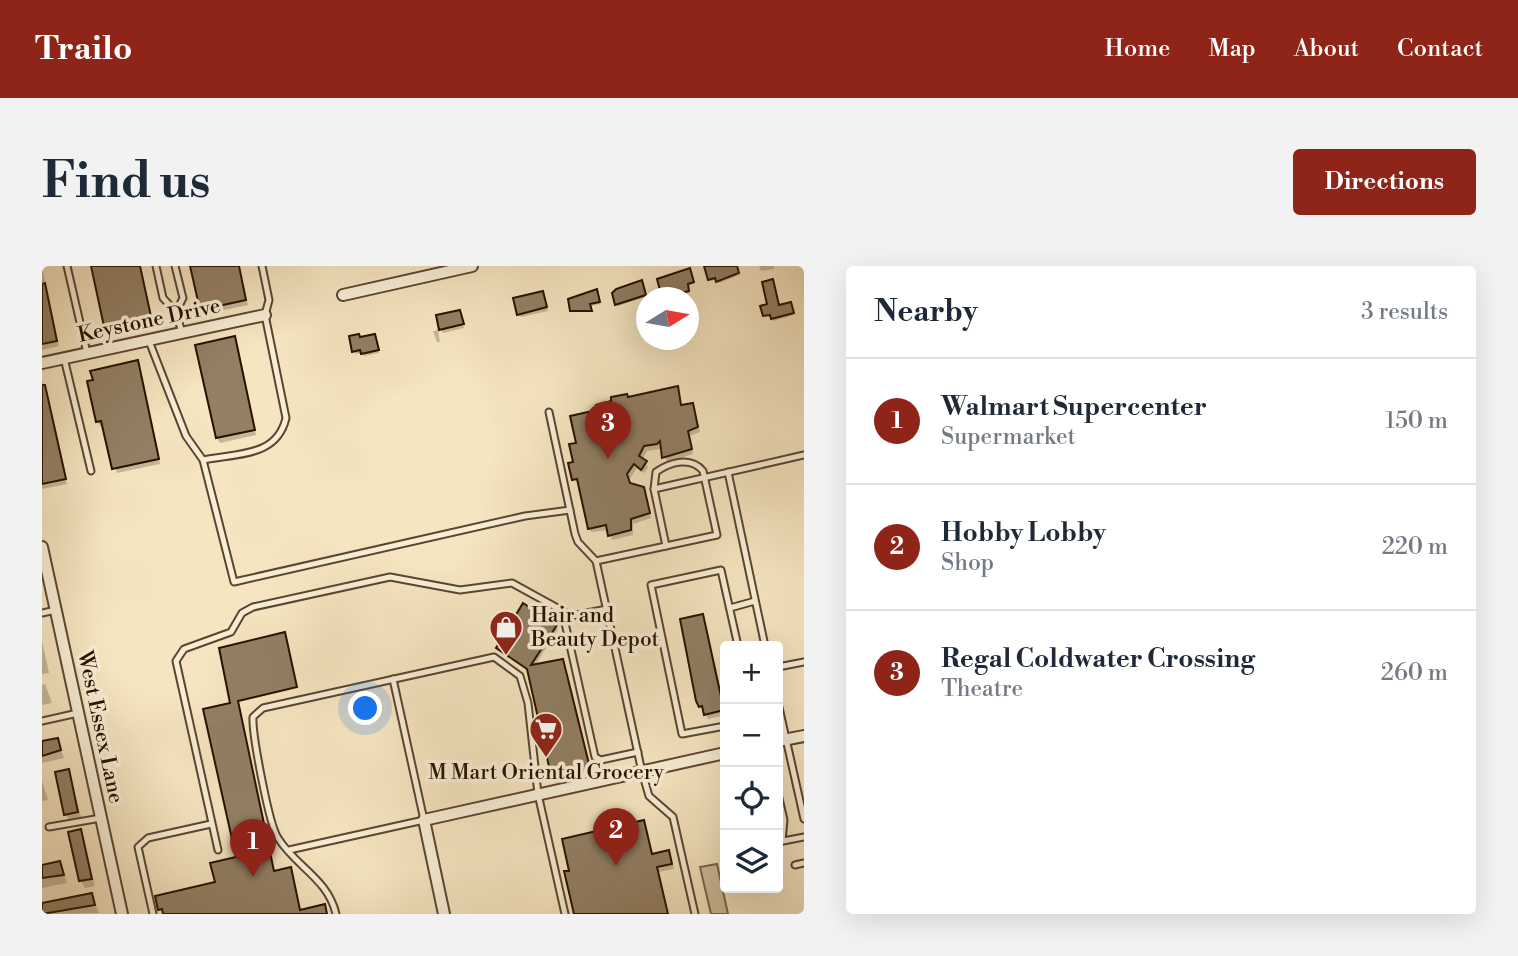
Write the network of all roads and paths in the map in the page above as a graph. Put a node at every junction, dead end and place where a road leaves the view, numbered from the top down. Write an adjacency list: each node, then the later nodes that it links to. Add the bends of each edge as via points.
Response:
1 (66, 266): 11 (lane)
2 (156, 266): 7 (lane, via 163,298)
3 (175, 266): 7 (lane, via 183,298)
4 (262, 266): 8 (lane, via 269,300)
5 (472, 266): 6 (street)
6 (343, 295)
7 (176, 312): 9 (lane)
8 (265, 315): 9 (street, Keystone Drive); 16 (lane, via 286,418 283,433 271,446)
9 (181, 333): 10 (street, Keystone Drive)
10 (149, 340): 11 (street, Keystone Drive); 16 (lane, via 186,436)
11 (87, 353): 12 (street, Keystone Drive)
12 (64, 358): 13 (street, Keystone Drive); 17 (lane)
13 (42, 363)
14 (549, 412): 21 (lane)
15 (804, 455): 18 (lane)
16 (203, 460): 21 (lane, via 233,582 525,516)
17 (91, 471)
18 (728, 472): 19 (lane); 25 (lane)
19 (705, 477): 20 (lane); 20 (lane, via 697,463 688,461 656,472); 22 (lane, via 718,535)
20 (654, 489): 22 (lane)
21 (570, 510): 24 (lane, via 578,542)
22 (666, 546): 24 (lane)
23 (42, 547): 28 (street, West Essex Lane)
24 (596, 561): 27 (lane)
25 (755, 601): 26 (lane); 32 (lane)
26 (730, 608): 31 (lane); 38 (lane, via 721,570 650,585 682,734)
27 (607, 609): 30 (lane, via 581,616); 42 (lane)
28 (55, 610): 29 (lane); 36 (street, West Essex Lane)
29 (42, 613)
30 (563, 614): 42 (lane, via 595,757 601,760); 49 (lane, via 512,583 460,590 390,577 242,612 231,632 184,649 176,662)
31 (737, 641)
32 (764, 641)
33 (804, 662): 34 (lane)
34 (783, 666)
35 (393, 679): 45 (lane, via 494,657 508,664 520,676 528,703); 48 (lane); 54 (lane, via 262,708 253,717 277,837)
36 (78, 713): 37 (lane); 46 (street, West Essex Lane)
37 (42, 721)
38 (720, 727)
39 (804, 736): 40 (street)
40 (783, 740)
41 (783, 744): 47 (lane)
42 (638, 752): 44 (lane)
43 (720, 754): 44 (street)
44 (642, 772): 45 (street); 62 (lane, via 649,796 673,817)
45 (538, 794): 48 (street); 61 (lane)
46 (101, 818): 50 (lane); 57 (street, West Essex Lane)
47 (804, 819)
48 (424, 820): 54 (lane); 60 (street)
49 (211, 824): 53 (lane); 58 (lane, via 148,838 138,847)
50 (48, 827)
51 (804, 836): 52 (lane)
52 (783, 841)
53 (218, 850)
54 (289, 850): 59 (lane, via 331,895)
55 (804, 863): 56 (lane)
56 (795, 865)
57 (122, 914)
58 (153, 914)
59 (336, 914)
60 (444, 914)
61 (565, 914)
62 (695, 914)

